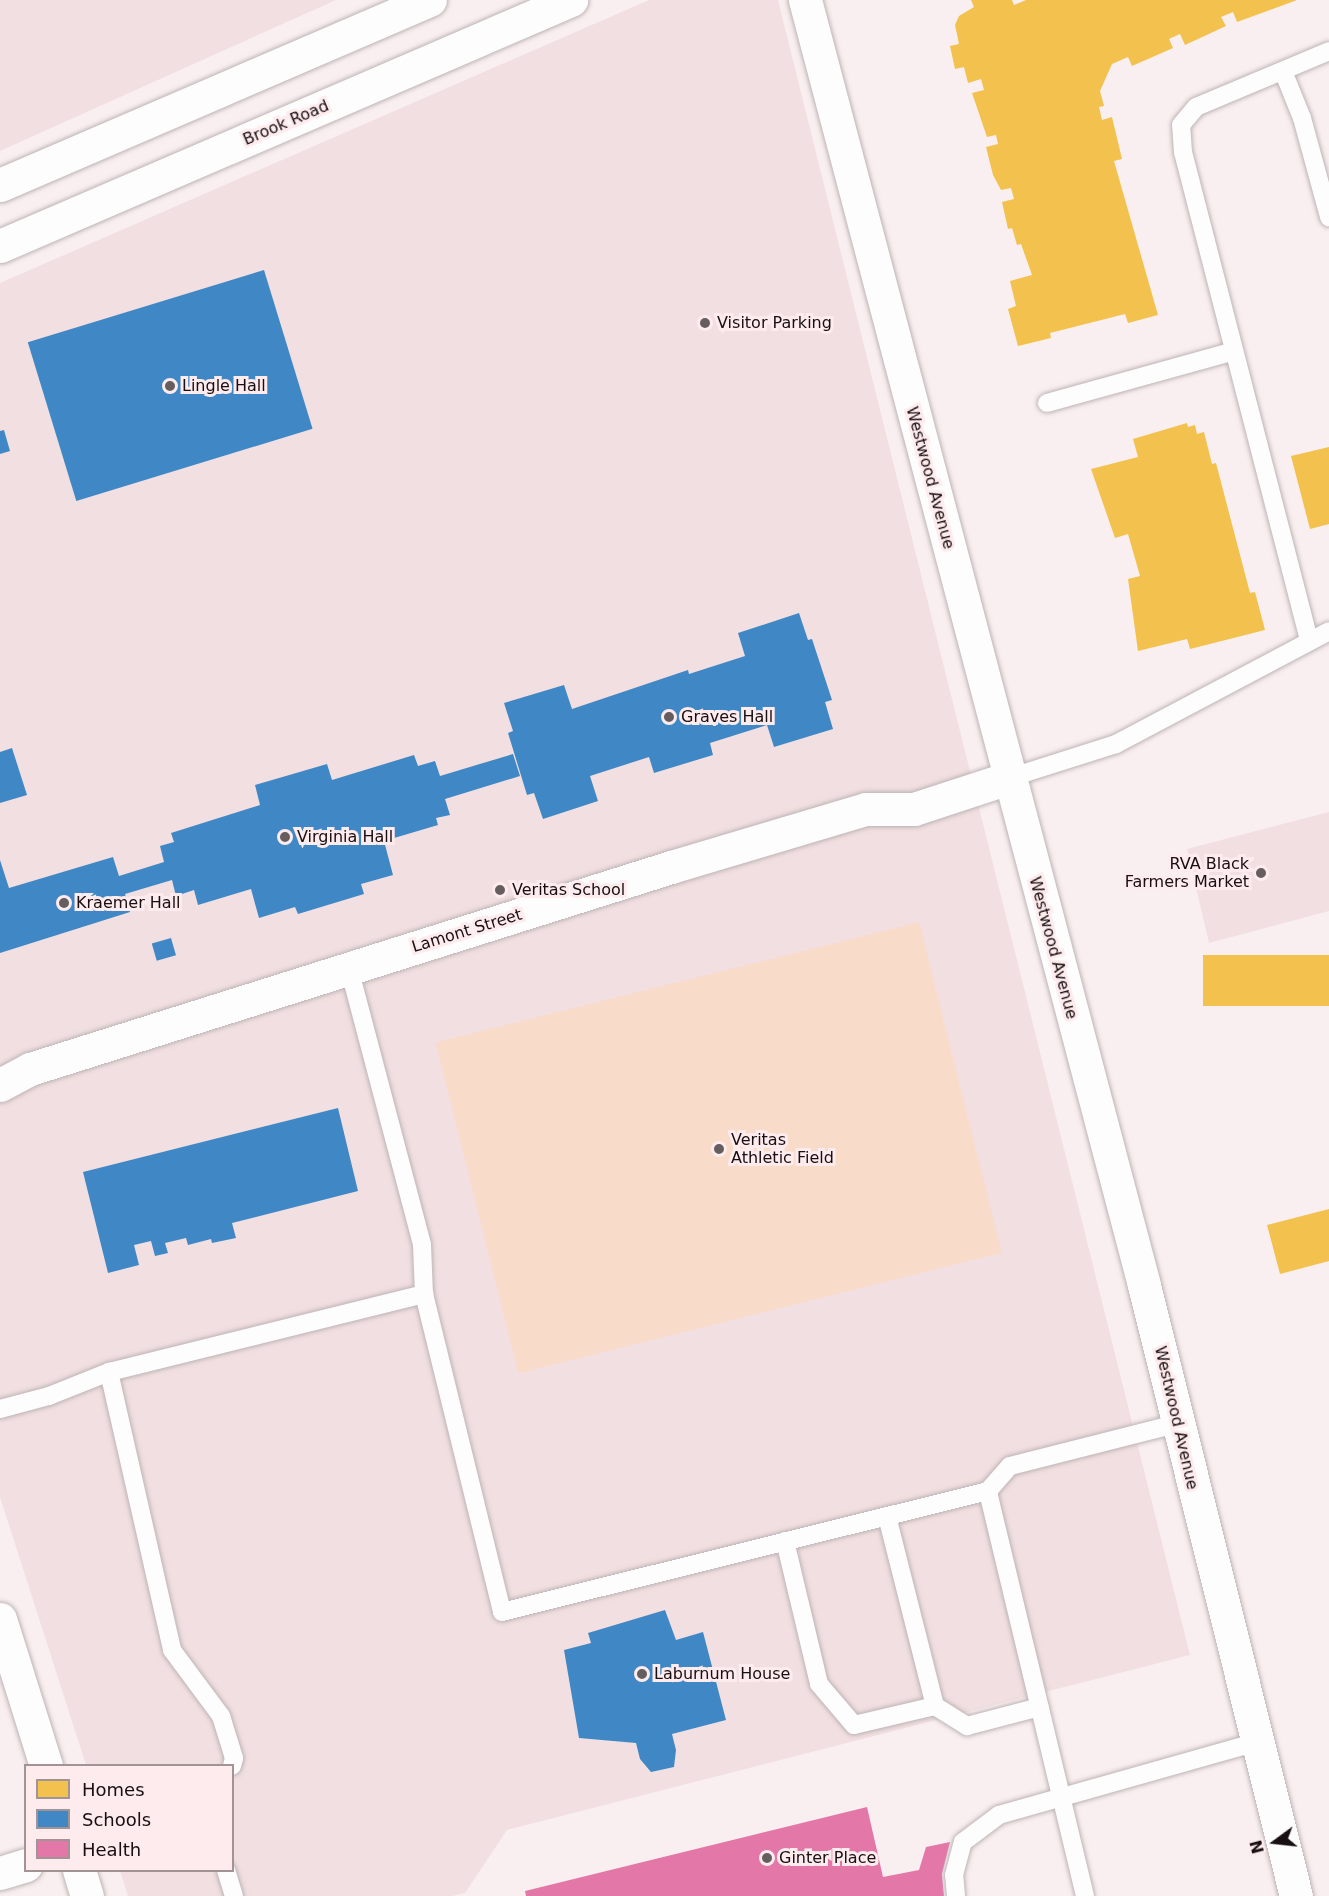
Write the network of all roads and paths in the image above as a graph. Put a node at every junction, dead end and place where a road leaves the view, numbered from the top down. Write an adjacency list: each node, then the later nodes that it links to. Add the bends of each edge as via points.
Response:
1 (430, 0): 6 (street)
2 (571, 0): 9 (street, Brook Road)
3 (806, 0): 14 (street, Westwood Avenue)
4 (1329, 51): 5 (lane)
5 (1283, 71): 7 (lane); 10 (lane, via 1196,107 1181,125 1183,152)
6 (0, 185)
7 (1326, 192): 8 (lane)
8 (1329, 217)
9 (0, 246)
10 (1234, 351): 11 (lane); 13 (lane)
11 (1047, 403)
12 (1329, 631): 13 (lane)
13 (1309, 640): 14 (lane, via 1116,744)
14 (1009, 778): 15 (street, Lamont Street, via 914,809 855,812); 20 (street, Westwood Avenue, via 1177,1411)
15 (349, 968): 16 (street, Lamont Street, via 30,1069); 17 (lane, via 422,1245)
16 (0, 1085)
17 (424, 1294): 18 (lane); 23 (lane, via 502,1612)
18 (109, 1372): 19 (lane, via 49,1396); 29 (lane, via 172,1650 221,1716)
19 (0, 1409)
20 (1176, 1424): 21 (lane, via 1010,1466); 27 (street, Westwood Avenue)
21 (988, 1491): 22 (lane); 26 (lane)
22 (887, 1516): 23 (lane); 25 (lane)
23 (785, 1541): 25 (lane, via 819,1684 854,1725)
24 (0, 1619): 28 (street)
25 (935, 1706): 26 (lane, via 967,1726)
26 (1040, 1707): 30 (lane)
27 (1257, 1742): 30 (lane); 39 (street, Westwood Avenue)
28 (45, 1764)
29 (232, 1764)
30 (1062, 1797): 37 (lane, via 999,1815 963,1842 954,1875); 38 (lane)
31 (24, 1866): 34 (street)
32 (80, 1872): 35 (street)
33 (227, 1872): 36 (lane)
34 (0, 1873)
35 (87, 1896)
36 (234, 1896)
37 (956, 1896)
38 (1085, 1896)
39 (1296, 1896)

